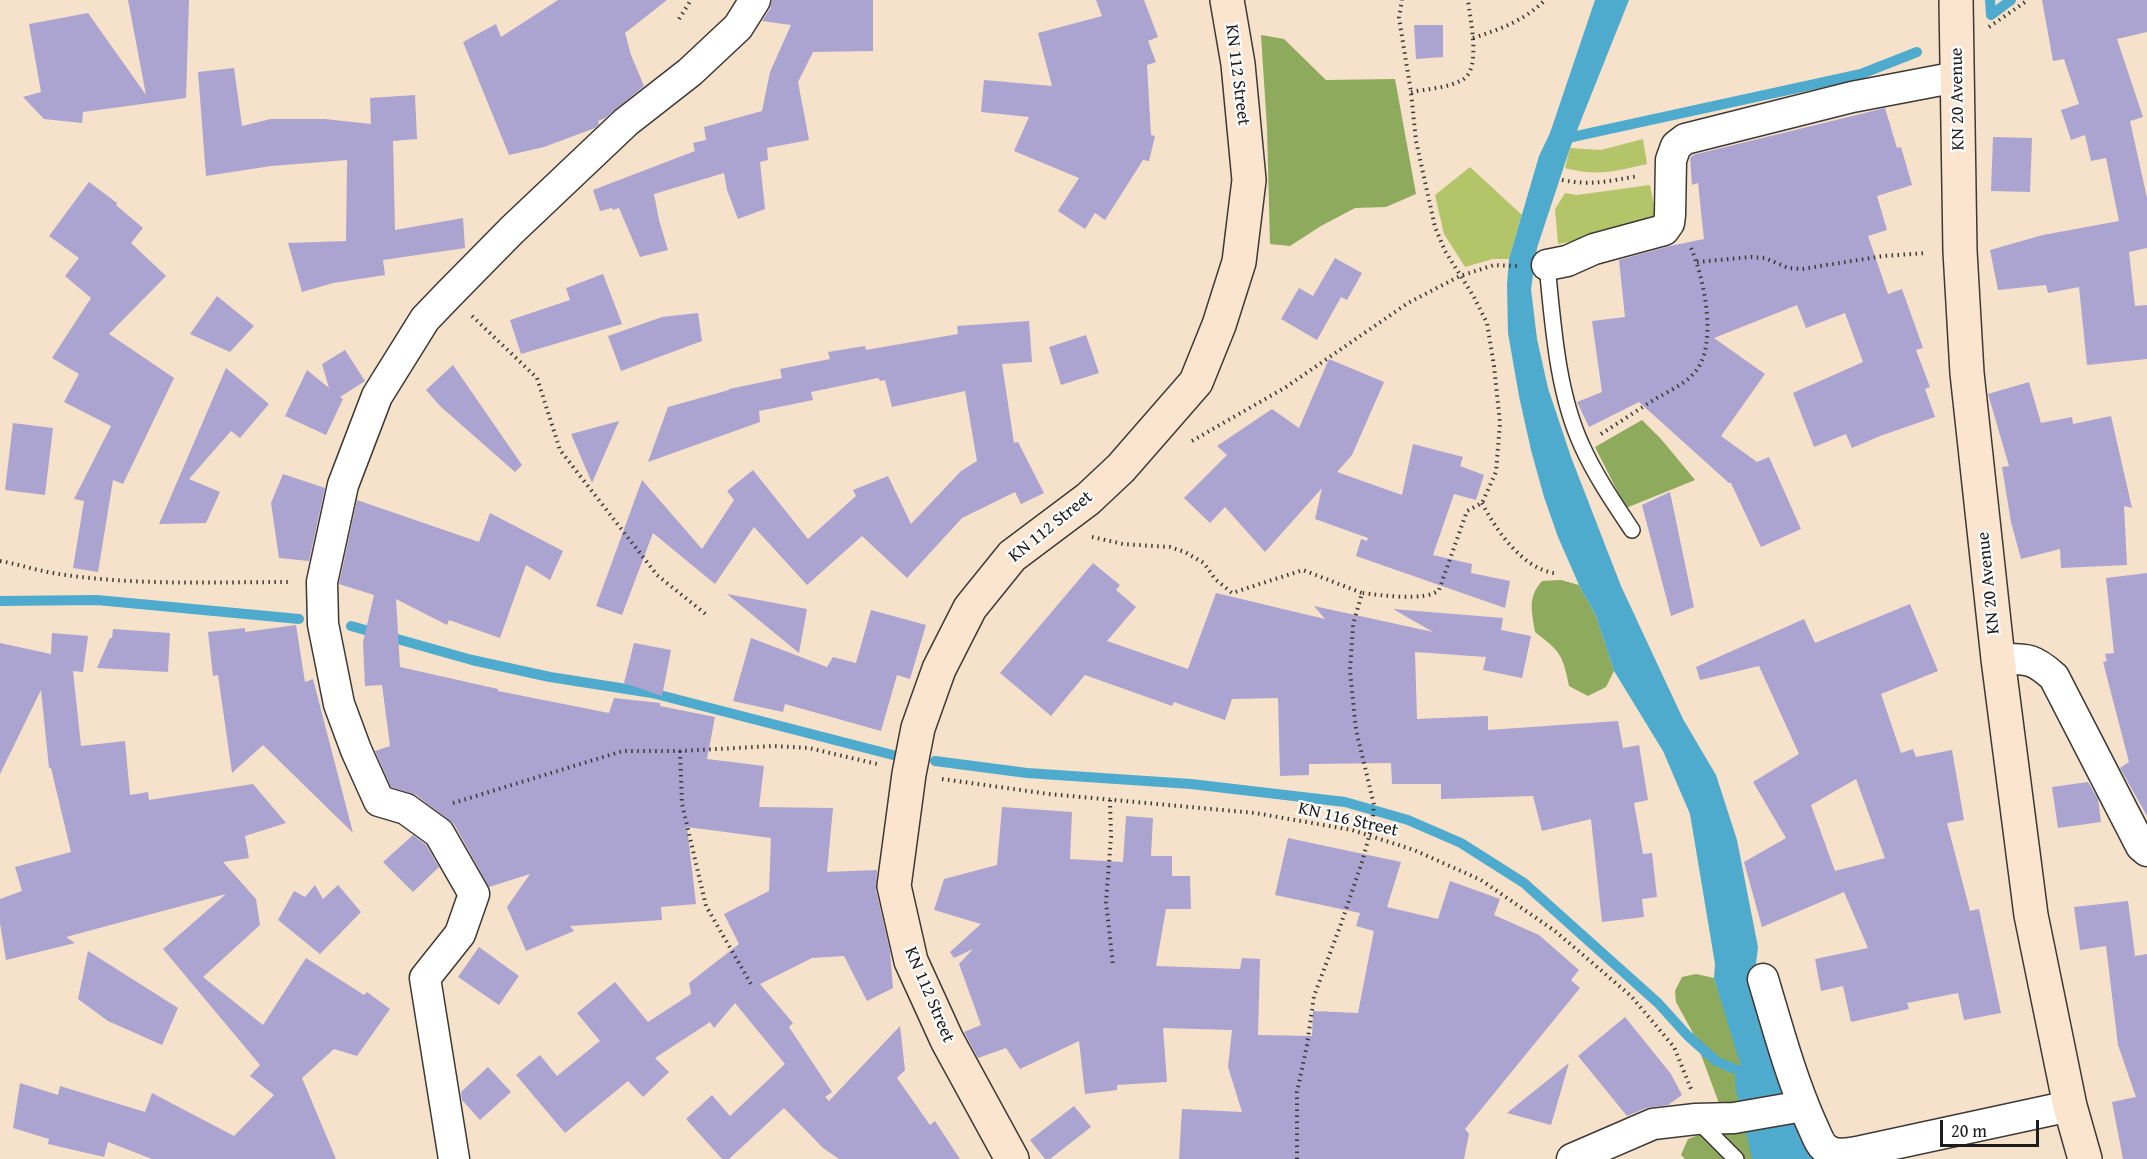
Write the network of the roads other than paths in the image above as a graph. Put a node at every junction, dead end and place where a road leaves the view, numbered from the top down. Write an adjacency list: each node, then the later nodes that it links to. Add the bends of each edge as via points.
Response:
1 (755, 0): 13 (street, via 738,27 690,72 626,122 425,319 377,396 343,484 322,582 323,624 339,704 380,801 405,808 439,833 474,894 460,934 425,978)
2 (1227, 0): 14 (street, KN 112 Street, via 1238,64 1249,180 1239,262 1196,382 1121,468 1088,499 1012,556 970,608 936,679 918,728 909,774 894,886 911,961 947,1040)
3 (1956, 0): 4 (street, KN 20 Avenue)
4 (1957, 77): 5 (street, via 1852,97 1685,139 1676,146 1671,160 1669,223 1664,230 1594,249 1567,261); 7 (street, KN 20 Avenue, via 1967,373)
5 (1537, 266): 6 (lane, via 1570,417 1582,447)
6 (1632, 530)
7 (1998, 659): 8 (street, via 2040,663 2054,677); 10 (street, KN 20 Avenue, via 2031,915)
8 (2147, 851)
9 (1763, 979): 11 (street, via 1793,1078)
10 (2070, 1106): 11 (street, via 1845,1154 1826,1149); 17 (street, KN 20 Avenue)
11 (1796, 1107): 12 (street, via 1734,1118)
12 (1696, 1119): 15 (street, via 1653,1124); 16 (lane)
13 (454, 1159)
14 (1012, 1159)
15 (1572, 1159)
16 (1736, 1159)
17 (2085, 1159)

